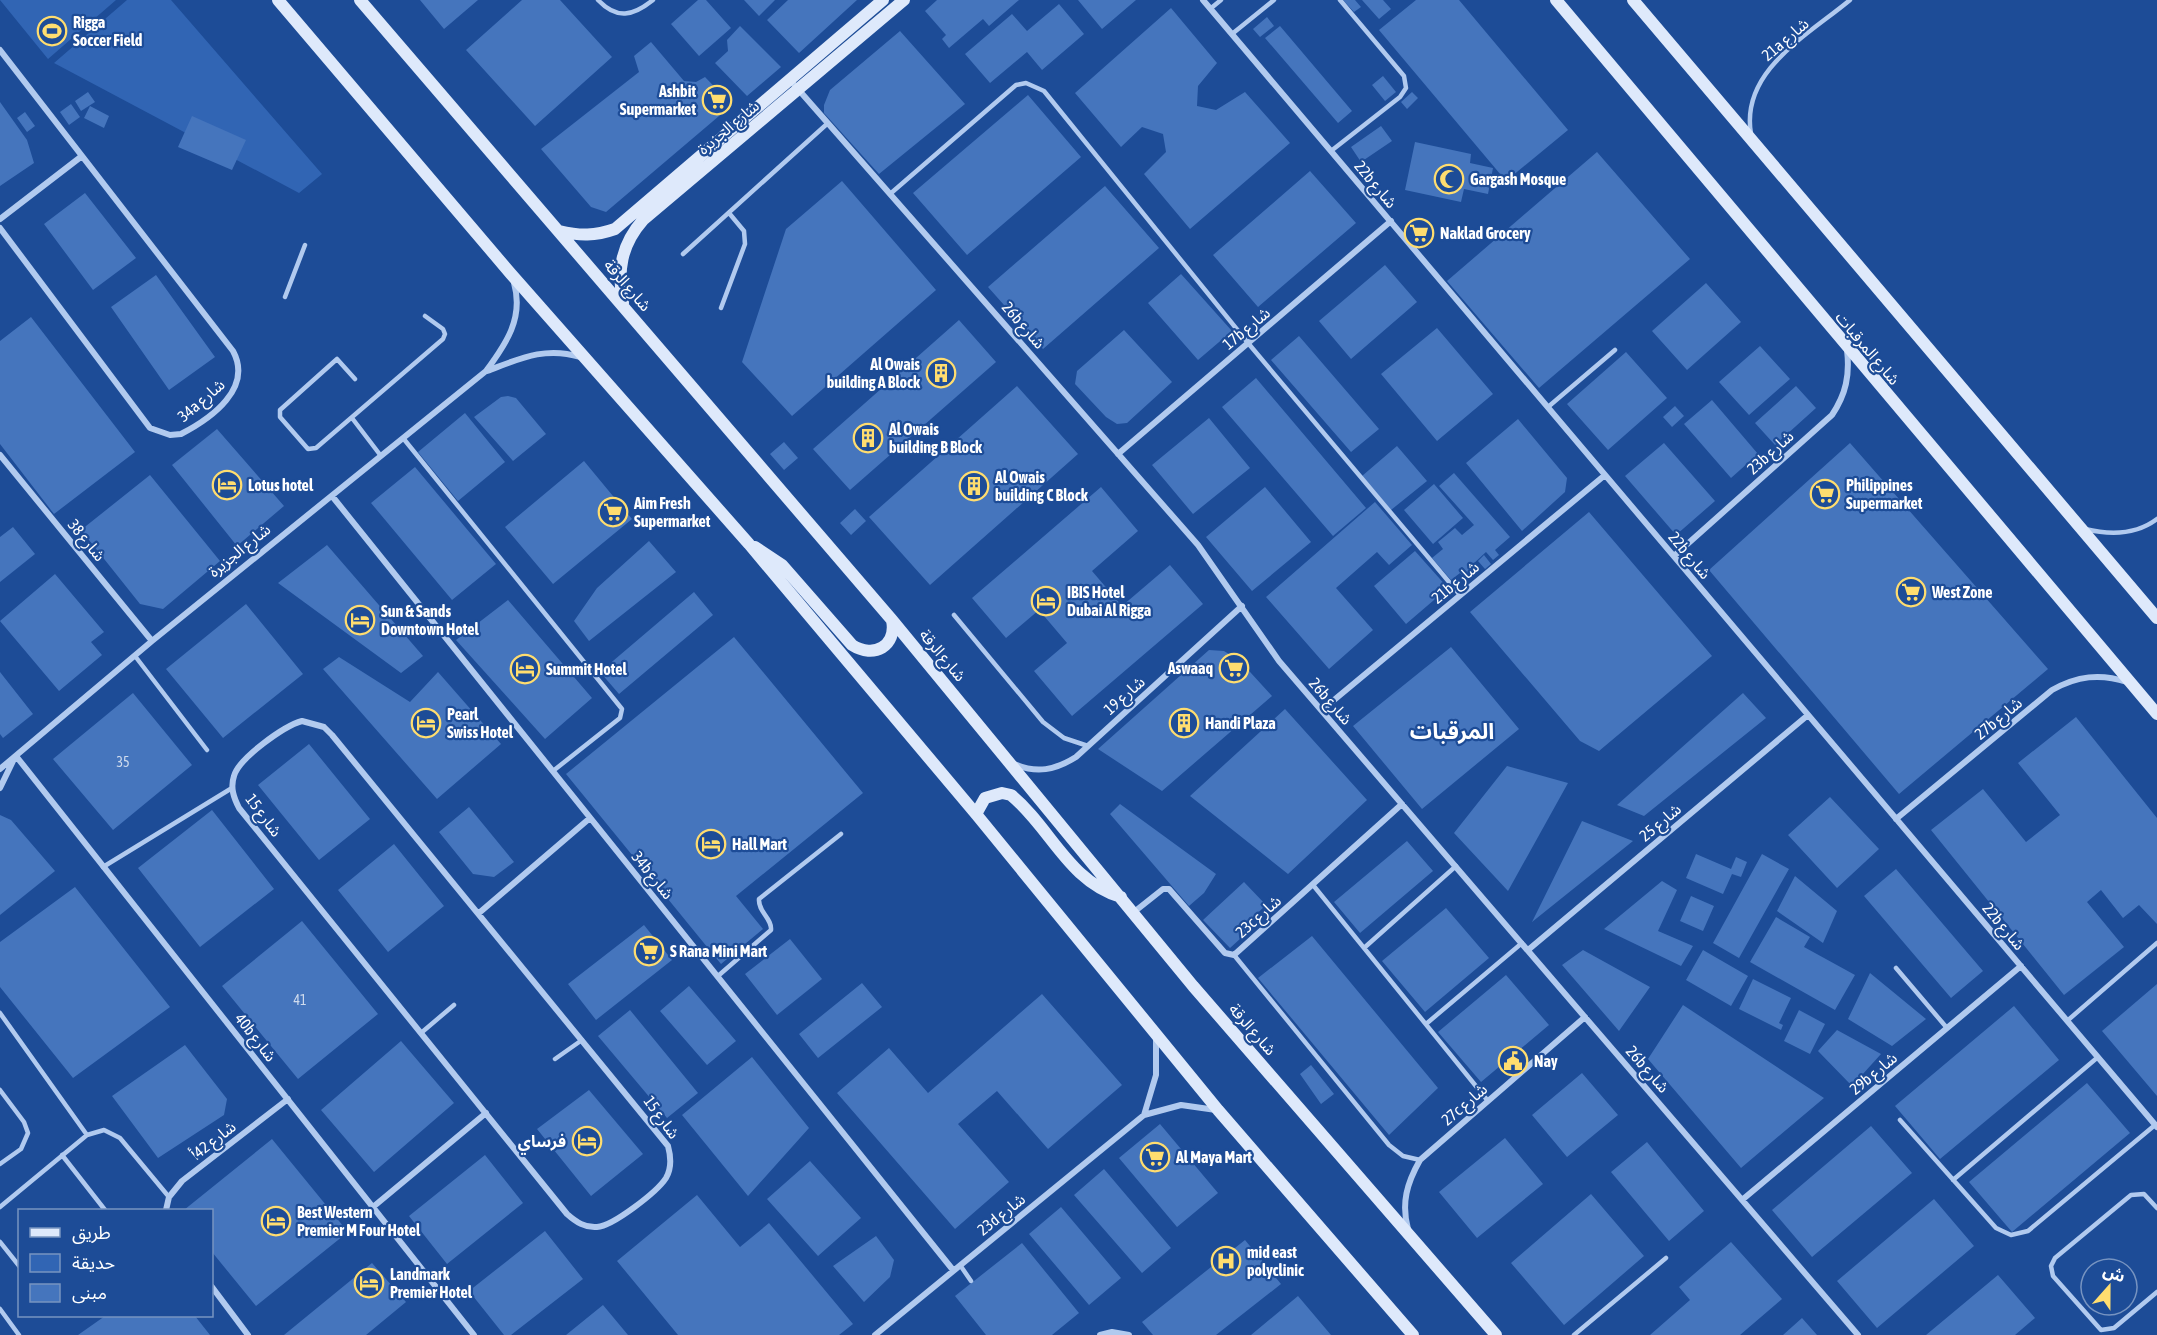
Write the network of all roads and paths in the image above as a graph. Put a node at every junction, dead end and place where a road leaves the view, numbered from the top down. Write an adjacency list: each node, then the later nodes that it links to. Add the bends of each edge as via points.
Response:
1 (278, 0): 30 (street)
2 (360, 0): 27 (street, شارع الرقة)
3 (598, 0): 4 (lane, via 611,12 627,15)
4 (653, 0)
5 (883, 0): 17 (street, شارع الجزيرة)
6 (904, 0): 17 (street, شارع الجزيرة)
7 (1203, 0): 14 (street, 22b شارع)
8 (1221, 0): 14 (lane)
9 (1274, 0): 15 (lane)
10 (1340, 0): 20 (lane, via 1404,76 1406,88 1400,98)
11 (1556, 0): 36 (street, شارع المرقبات)
12 (1634, 0): 19 (street)
13 (1850, 0): 19 (lane, 21a شارع, via 1772,65 1759,81 1751,100 1749,122)
14 (1210, 9): 15 (street, 22b شارع)
15 (1232, 34): 20 (street, 22b شارع)
16 (0, 50): 21 (street, 34a شارع)
17 (794, 84): 18 (street, 26b شارع); 27 (street, شارع الجزيرة, via 615,229 578,236); 32 (street, شارع الجزيرة, via 636,228 620,264)
18 (828, 123): 22 (street, 26b شارع); 23 (lane)
19 (1753, 142): 50 (street)
20 (1331, 151): 25 (street, 22b شارع)
21 (82, 156): 24 (street); 26 (street, 34a شارع, via 233,351 240,371 239,382 227,399 181,434 170,435 150,428)
22 (890, 194): 35 (lane, via 1008,91 1026,83 1035,85 1044,91); 44 (street, 26b شارع)
23 (729, 213): 29 (lane); 33 (lane, via 744,231 745,244)
24 (0, 219)
25 (1390, 221): 35 (street, 17b شارع); 41 (street, 22b شارع)
26 (0, 228)
27 (558, 231): 32 (street, شارع الرقة)
28 (305, 245): 31 (lane)
29 (683, 254)
30 (511, 274): 38 (street); 39 (street, شارع الجزيرة, via 517,293 512,332)
31 (285, 297)
32 (623, 304): 57 (street, شارع الرقة)
33 (721, 308)
34 (425, 316): 42 (lane, via 443,329 443,339)
35 (1248, 343): 44 (street, 17b شارع); 53 (lane)
36 (1847, 349): 52 (street, 23b شارع, via 1847,384 1832,415); 60 (street, شارع المرقبات)
37 (1615, 350): 41 (lane)
38 (585, 358): 39 (street, شارع الجزيرة, via 548,351 529,354); 51 (street)
39 (486, 372): 43 (street, شارع الجزيرة)
40 (355, 379): 42 (lane, via 337,359 279,412 311,450)
41 (1548, 407): 47 (street, 22b شارع)
42 (352, 418): 46 (lane)
43 (403, 438): 46 (street, شارع الجزيرة); 69 (lane, via 622,709 620,718)
44 (1118, 454): 54 (street, 26b شارع, via 1209,558)
45 (0, 455): 58 (street, شارع 38)
46 (381, 456): 48 (street, شارع الجزيرة)
47 (1605, 475): 52 (street, 22b شارع); 53 (street, 21b شارع)
48 (332, 496): 58 (street, شارع الجزيرة); 69 (street, 34b شارع)
49 (2157, 519): 50 (lane, via 2128,532)
50 (2080, 528): 56 (street)
51 (749, 544): 57 (street, via 783,565 861,651 883,649 891,641); 73 (street)
52 (1674, 556): 63 (street, 22b شارع)
53 (1460, 595): 61 (street, 21b شارع)
54 (1242, 606): 61 (street, 26b شارع, via 1279,661); 64 (street, شارع 19)
55 (954, 615): 64 (lane, via 1043,722 1064,738)
56 (2157, 618)
57 (892, 620): 67 (street, شارع الرقة)
58 (152, 641): 59 (street, شارع الجزيرة)
59 (135, 656): 65 (lane); 66 (street, شارع الجزيرة)
60 (2132, 684): 62 (street, شارع المرقبات); 75 (street, 27b شارع, via 2108,677 2083,677 2052,690)
61 (1322, 710): 72 (street, 26b شارع)
62 (2157, 714)
63 (1808, 715): 75 (street, 22b شارع); 86 (street, شارع 25)
64 (1088, 746): 67 (street, شارع 19, via 1061,766 1044,771)
65 (207, 750)
66 (16, 756): 68 (street, شارع الجزيرة); 70 (street, شارع الجزيرة); 78 (street, 40b شارع)
67 (1010, 763): 80 (street, شارع الرقة)
68 (0, 769)
69 (554, 771): 74 (street, 34b شارع)
70 (0, 788)
71 (232, 788): 78 (lane); 82 (street, شارع 15, via 238,767 291,724 302,721 324,727); 97 (street, شارع 15, via 239,808)
72 (1402, 804): 77 (street, 26b شارع); 79 (street, 23c شارع)
73 (976, 814): 80 (street, via 985,798 1002,792 1011,795 1076,872 1098,888); 98 (street)
74 (590, 818): 82 (street); 90 (street, 34b شارع)
75 (1896, 819): 88 (street, 22b شارع)
76 (841, 834): 90 (lane, via 759,899 771,930)
77 (1456, 866): 83 (street, 26b شارع); 85 (lane)
78 (103, 867): 103 (street, 40b شارع)
79 (1312, 885): 85 (lane); 87 (street, 23c شارع)
80 (1122, 897): 81 (street, شارع الرقة)
81 (1134, 912): 87 (street, 23c شارع, via 1163,889 1169,889 1225,953); 122 (street, شارع الرقة, via 1193,986)
82 (479, 913): 99 (street, شارع 15)
83 (1522, 943): 86 (street, 26b شارع); 95 (lane)
84 (2157, 944): 94 (lane)
85 (1364, 948): 95 (lane)
86 (1528, 950): 93 (street, 26b شارع)
87 (1234, 955): 112 (lane, via 1389,1145 1403,1156)
88 (2021, 966): 94 (street, 22b شارع); 96 (street, 29b شارع)
89 (1896, 968): 96 (lane)
90 (718, 976): 127 (street, 34b شارع)
91 (454, 1005): 97 (lane)
92 (0, 1013): 110 (lane)
93 (1585, 1017): 104 (street, 27c شارع); 116 (street, 26b شارع)
94 (2067, 1021): 100 (street, 22b شارع)
95 (1426, 1024): 104 (lane)
96 (1947, 1028): 116 (street, 29b شارع)
97 (421, 1033): 106 (street, شارع 15)
98 (1156, 1034): 105 (street); 107 (street, via 1156,1075)
99 (582, 1040): 101 (lane); 106 (street, شارع 15, via 662,1137 671,1157 660,1186 616,1220 596,1227 575,1221)
100 (2098, 1057): 109 (street, 22b شارع); 114 (lane)
101 (555, 1059)
102 (0, 1090): 113 (lane, via 28,1133 26,1144)
103 (288, 1100): 115 (street, شارع 42أ, via 182,1181); 118 (street, 40b شارع)
104 (1488, 1101): 112 (street, 27c شارع)
105 (1218, 1110): 107 (street, 23d شارع, via 1181,1105); 138 (street)
106 (486, 1113): 118 (street)
107 (1144, 1114): 126 (street, 23d شارع)
108 (1900, 1120): 114 (lane)
109 (2156, 1126): 114 (lane, via 2020,1235 1996,1228)
110 (87, 1135): 111 (lane); 115 (lane, via 104,1130 113,1132)
111 (62, 1155): 117 (lane); 120 (lane)
112 (1420, 1160): 122 (street, 27c شارع, via 1405,1197)
113 (0, 1164)
114 (1953, 1180)
115 (169, 1197): 121 (street)
116 (1742, 1200): 141 (street, 26b شارع)
117 (0, 1207)
118 (373, 1207): 134 (street, 40b شارع)
119 (2157, 1208): 130 (lane, via 2144,1194 2131,1195 2055,1258 2051,1266 2053,1276 2101,1330 2114,1328)
120 (104, 1209)
121 (166, 1209)
122 (1410, 1236): 139 (street, شارع الرقة)
123 (0, 1242): 125 (lane)
124 (1666, 1258): 140 (lane)
125 (18, 1264)
126 (960, 1265): 127 (street, 23d شارع); 128 (lane)
127 (953, 1270): 135 (street, 23d شارع)
128 (971, 1281)
129 (213, 1288): 133 (street)
130 (2157, 1292)
131 (0, 1309): 132 (lane)
132 (19, 1335)
133 (248, 1335)
134 (474, 1335)
135 (875, 1335)
136 (1100, 1335): 137 (street)
137 (1129, 1335)
138 (1413, 1335)
139 (1496, 1335)
140 (1574, 1335)
141 (1858, 1335)

